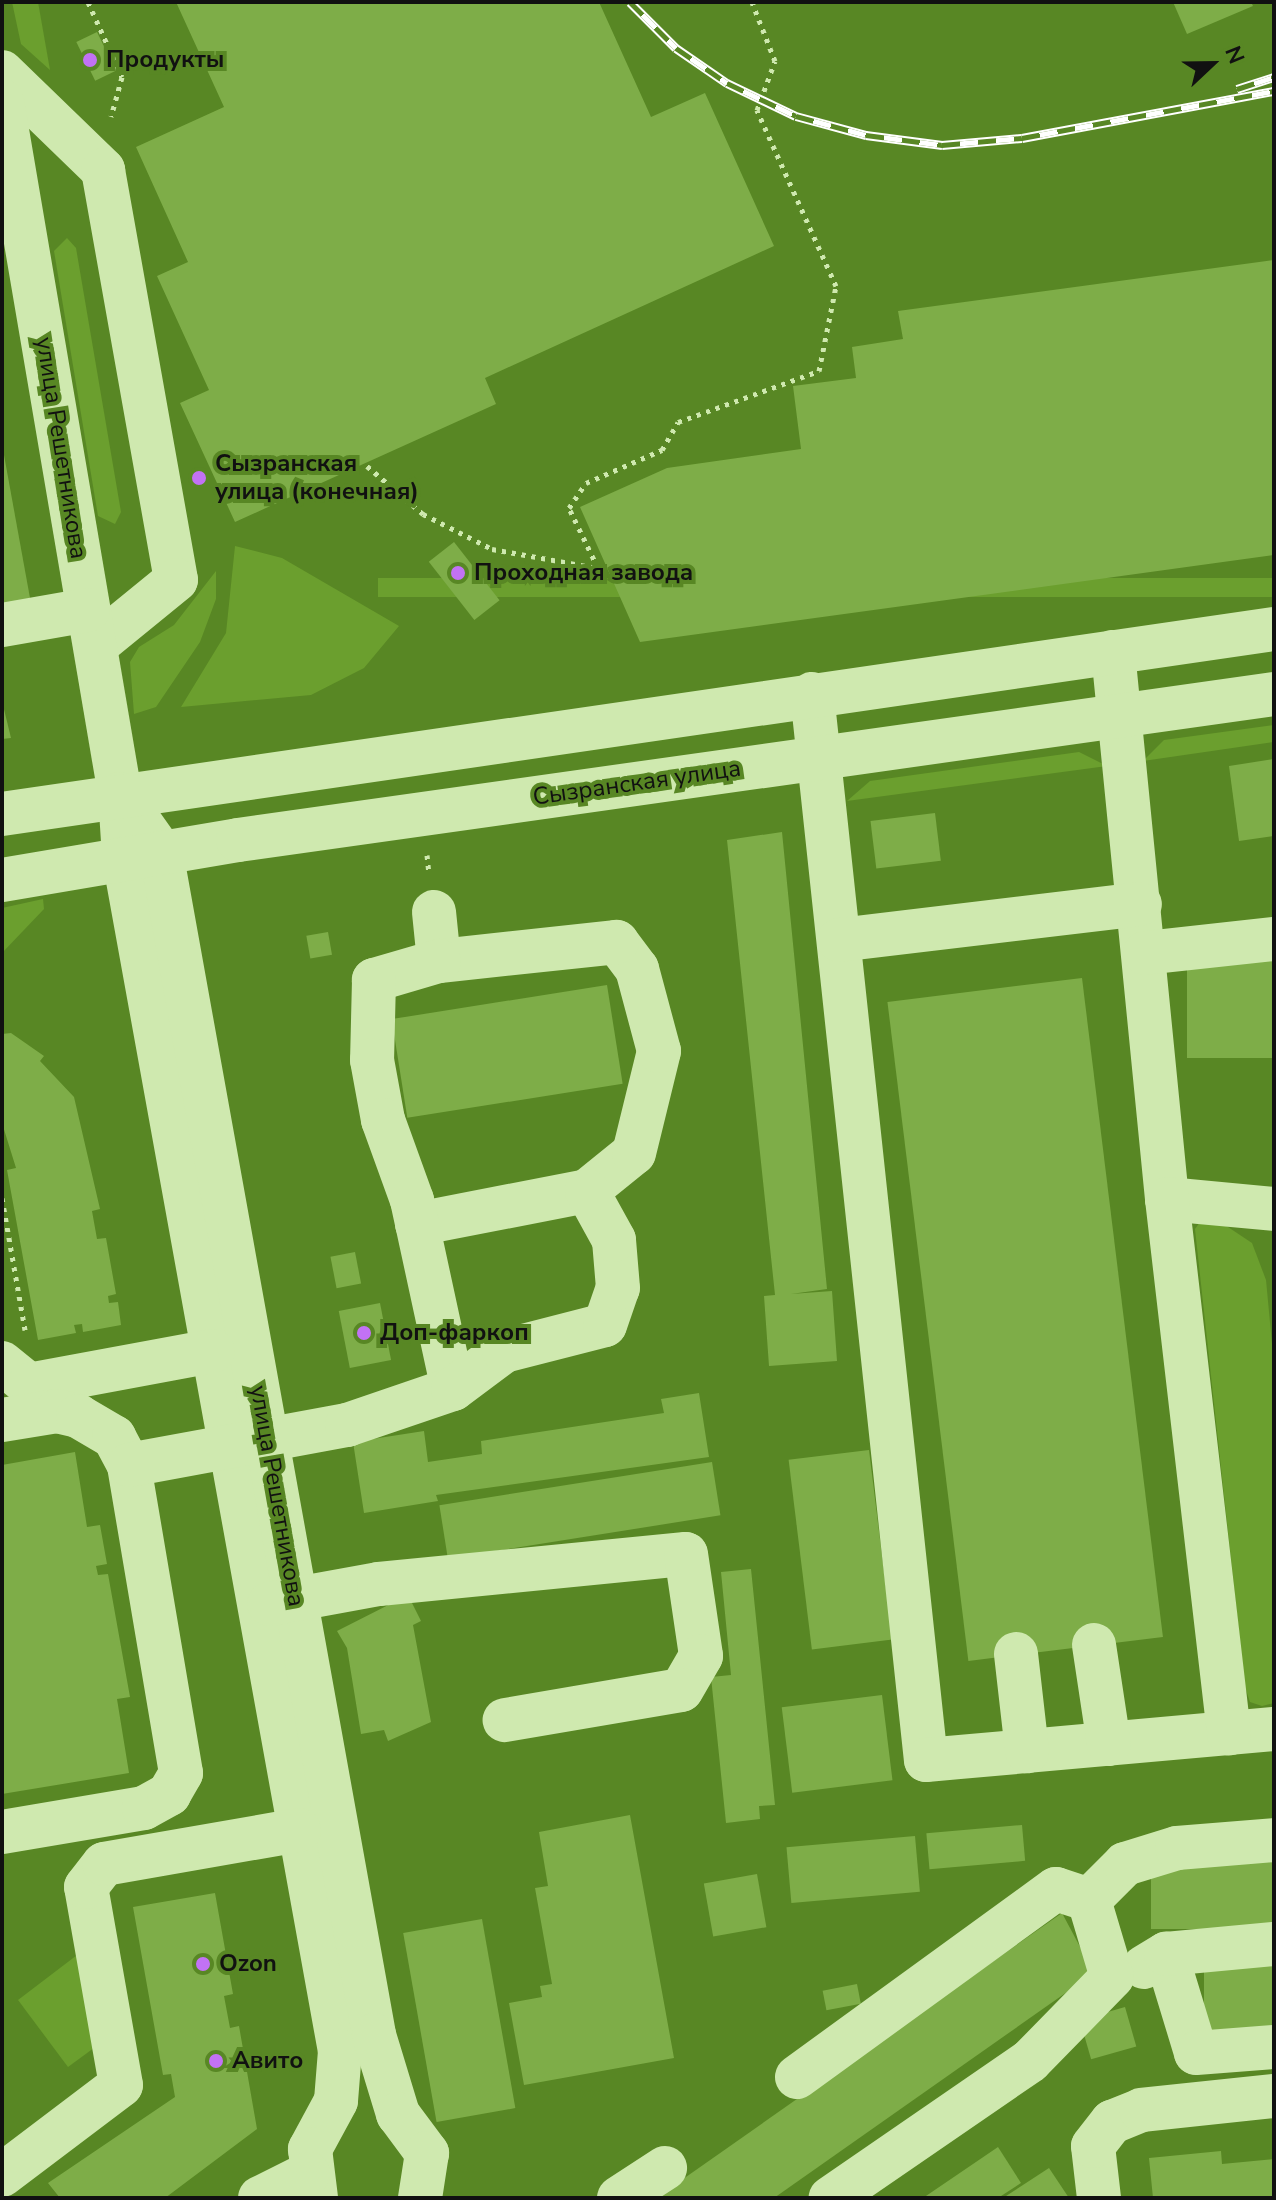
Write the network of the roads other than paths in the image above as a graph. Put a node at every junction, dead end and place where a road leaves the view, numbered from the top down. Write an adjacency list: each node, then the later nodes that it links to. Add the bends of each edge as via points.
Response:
1 (2, 72): 5 (street, via 103,170 176,580)
2 (2, 101): 3 (street, улица Решетникова)
3 (6, 148): 5 (street, улица Решетникова)
4 (2, 625): 5 (street)
5 (92, 628): 12 (street, улица Решетникова)
6 (1274, 629): 7 (street)
7 (1113, 652): 8 (street); 10 (street)
8 (812, 694): 11 (street); 12 (street)
9 (1274, 694): 10 (street, Сызранская улица)
10 (1121, 715): 11 (street, Сызранская улица); 16 (street)
11 (822, 757): 14 (street, Сызранская улица); 19 (street)
12 (120, 794): 13 (street); 14 (street, улица Решетникова)
13 (2, 814)
14 (142, 855): 15 (street, Сызранская улица); 26 (street, улица Решетникова); 30 (street, улица Решетникова)
15 (2, 880)
16 (1140, 904): 19 (street); 20 (street)
17 (434, 912): 21 (street)
18 (1274, 939): 20 (street)
19 (839, 940): 39 (street, via 926,1760)
20 (1145, 953): 23 (street)
21 (439, 961): 22 (street, via 617,942 637,969 659,1051 647,1112 634,1153); 25 (street, via 374,980 372,1060)
22 (587, 1191): 25 (street); 28 (street, via 614,1240 618,1288 605,1325 504,1351)
23 (1167, 1199): 24 (street); 37 (street)
24 (1274, 1209)
25 (417, 1224): 28 (street)
26 (213, 1351): 27 (street, via 29,1385); 30 (street, улица Решетникова)
27 (15, 1354)
28 (453, 1389): 30 (street, via 347,1425)
29 (2, 1420): 31 (street, via 57,1411 78,1416 114,1437)
30 (249, 1444): 31 (street); 32 (street, улица Решетникова)
31 (129, 1465): 41 (street, via 181,1773 169,1794 144,1808)
32 (277, 1602): 35 (street, via 686,1554 701,1656 681,1690); 40 (street, улица Решетникова); 54 (street, улица Решетникова, via 380,2064 398,2114 427,2153)
33 (1094, 1645): 38 (street)
34 (1016, 1654): 39 (street)
35 (505, 1720)
36 (1274, 1729): 37 (street)
37 (1229, 1733): 38 (street)
38 (1109, 1744): 39 (street)
39 (1027, 1751)
40 (299, 1830): 51 (street, via 104,1864 86,1887 121,2085); 52 (street, улица Решетникова, via 341,2079 310,2149)
41 (2, 1832)
42 (1274, 1840): 43 (street, via 1177,1848 1125,1864)
43 (1089, 1900): 46 (street); 48 (street, via 1056,1889)
44 (1274, 1944): 45 (street)
45 (1166, 1954): 46 (street); 47 (street, via 1196,2053)
46 (1112, 1977): 56 (street, via 1030,2061)
47 (1274, 2047)
48 (797, 2077)
49 (1274, 2096): 57 (street, via 1141,2110 1112,2122 1093,2146)
50 (665, 2168): 55 (street)
51 (2, 2175)
52 (312, 2186): 53 (street)
53 (260, 2198)
54 (420, 2198)
55 (619, 2198)
56 (831, 2198)
57 (1099, 2198)

